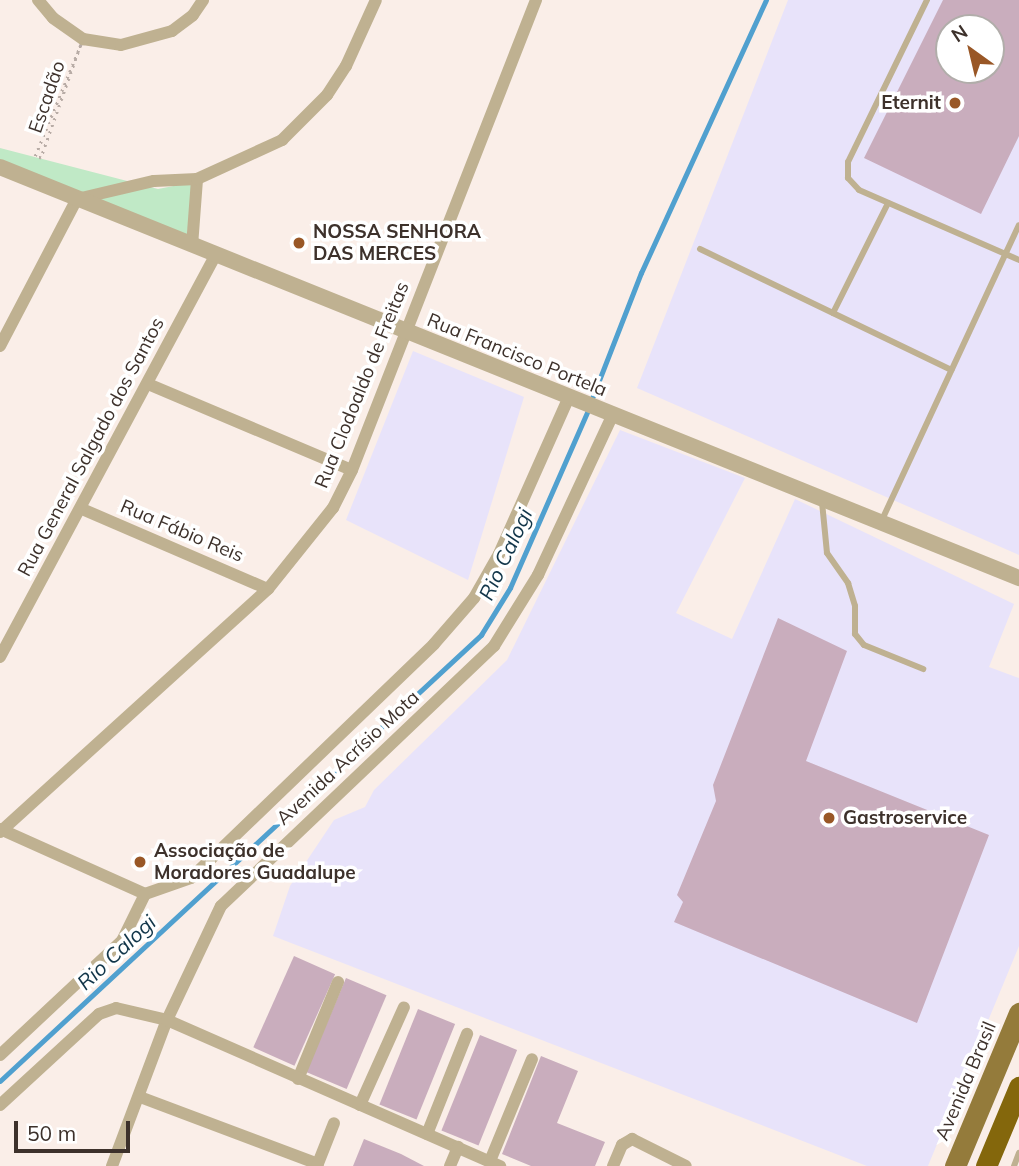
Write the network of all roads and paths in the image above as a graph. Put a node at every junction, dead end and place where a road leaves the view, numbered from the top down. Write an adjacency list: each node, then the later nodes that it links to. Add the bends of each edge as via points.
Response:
1 (38, 0): 6 (street, via 53,18)
2 (203, 0): 6 (street, via 193,15 172,31 145,41 121,45)
3 (376, 0): 8 (street, via 346,66 302,124 253,157)
4 (536, 0): 18 (street, Rua Clodoaldo de Freitas)
5 (927, 0): 10 (lane, via 848,162 852,183)
6 (83, 38): 6 (path, Escadão, via 40,145 35,156 41,158)
7 (0, 167): 9 (street, Rua Francisco Portela)
8 (197, 179): 9 (street, via 154,181); 12 (street)
9 (77, 199): 12 (street, Rua Francisco Portela); 19 (street)
10 (888, 203): 14 (lane); 17 (lane)
11 (1019, 225): 14 (lane)
12 (192, 246): 15 (street, Rua Francisco Portela)
13 (700, 249): 17 (lane)
14 (1005, 254): 16 (lane); 20 (lane)
15 (216, 256): 18 (street, Rua Francisco Portela); 21 (street, Rua General Salgado dos Santos)
16 (1019, 260)
17 (833, 313): 20 (lane)
18 (403, 332): 22 (street, Rua Francisco Portela); 24 (street, Rua Clodoaldo de Freitas)
19 (0, 346)
20 (951, 370): 27 (lane)
21 (148, 384): 24 (street); 26 (street, Rua General Salgado dos Santos)
22 (571, 401): 23 (street, Rua Francisco Portela); 33 (street, Avenida Acrísio Mota, via 474,598 434,644 191,878)
23 (609, 415): 25 (street, Rua Francisco Portela); 37 (street, Avenida Acrísio Mota, via 538,575 494,646 221,906)
24 (352, 470): 29 (street, Rua Clodoaldo de Freitas, via 312,537)
25 (822, 499): 27 (street, Rua Francisco Portela); 31 (lane, via 827,553 848,583 855,606 855,634 863,645)
26 (82, 509): 29 (street, Rua Fábio Reis); 30 (street, Rua General Salgado dos Santos)
27 (881, 523): 28 (street, Rua Francisco Portela)
28 (1019, 578)
29 (268, 589): 32 (street, Rua Clodoaldo de Freitas)
30 (0, 657)
31 (923, 670)
32 (1, 830): 33 (street)
33 (145, 894): 39 (street, via 122,941)
34 (338, 982): 41 (street)
35 (404, 1007): 45 (street)
36 (1019, 1013): 57 (main road, Avenida Brasil)
37 (167, 1020): 41 (street); 43 (street, Avenida Acrísio Mota); 44 (street, via 117,1008 99,1014)
38 (467, 1034): 48 (street)
39 (0, 1055)
40 (532, 1059): 51 (street)
41 (298, 1079): 45 (street)
42 (1019, 1087): 58 (highway)
43 (140, 1097): 52 (street); 53 (street, Avenida Acrísio Mota)
44 (0, 1105)
45 (360, 1105): 48 (street)
46 (1019, 1111): 59 (lane)
47 (334, 1123): 52 (street)
48 (427, 1133): 49 (street)
49 (458, 1147): 51 (street); 54 (street)
50 (1019, 1153): 60 (lane)
51 (495, 1164)
52 (317, 1165)
53 (112, 1166)
54 (450, 1166)
55 (613, 1166): 56 (street, via 622,1146 632,1139)
56 (686, 1166)
57 (955, 1166)
58 (986, 1166)
59 (996, 1166)
60 (1014, 1166)

